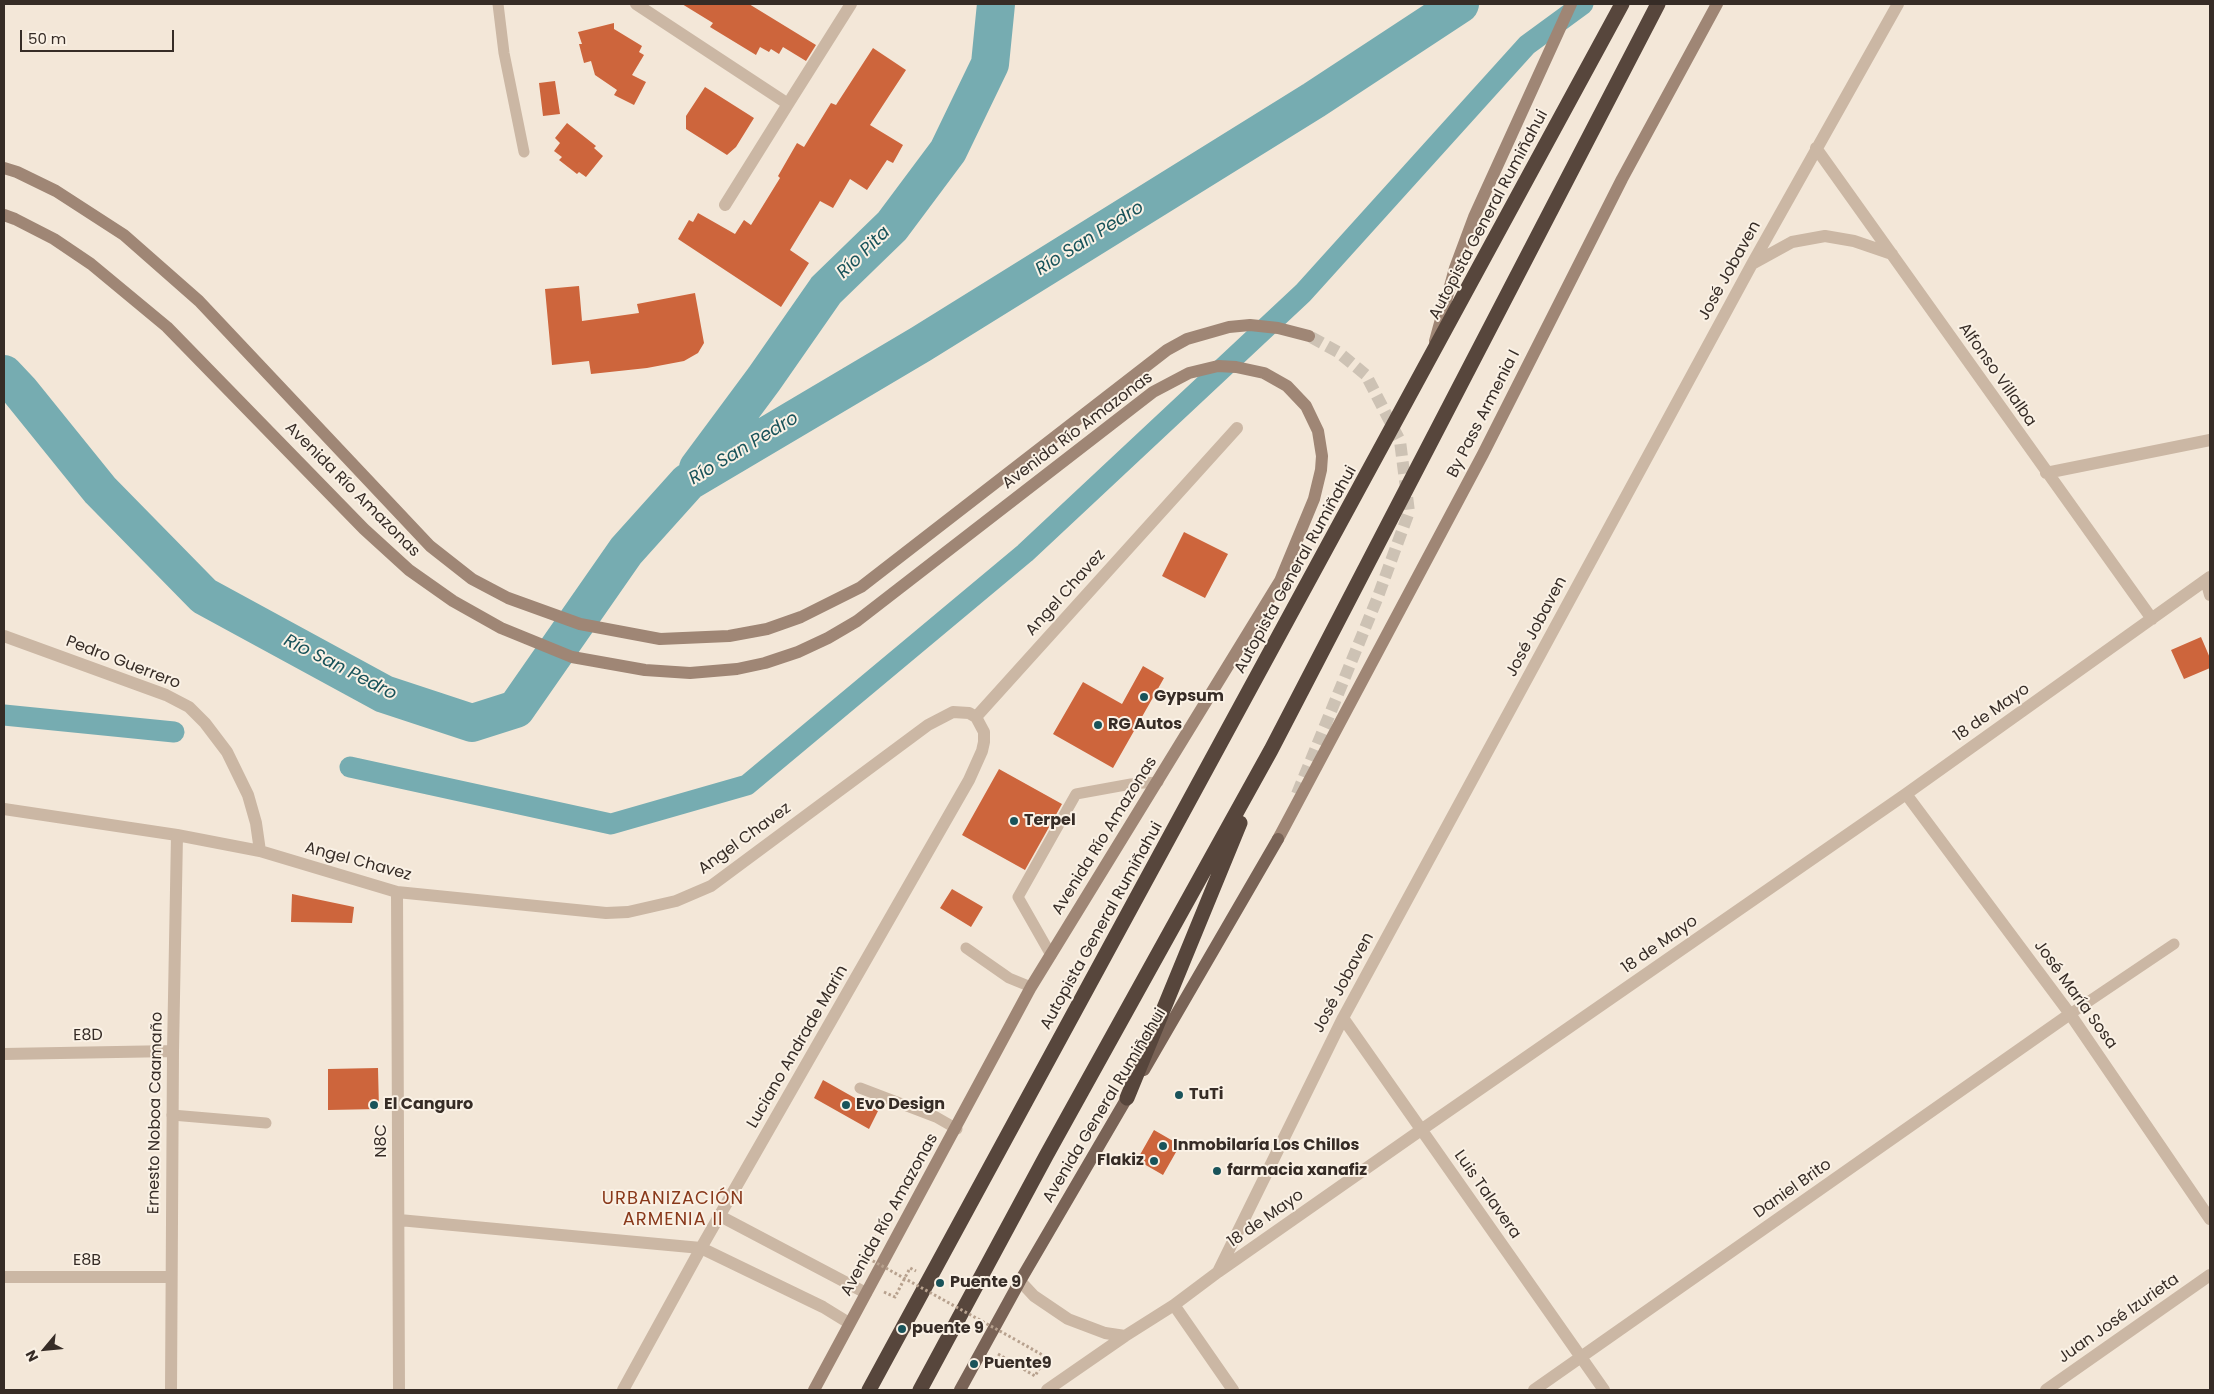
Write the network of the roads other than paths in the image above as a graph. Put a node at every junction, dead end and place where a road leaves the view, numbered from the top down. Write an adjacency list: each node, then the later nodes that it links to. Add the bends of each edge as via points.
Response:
1 (498, 4): 11 (lane, via 504,53)
2 (636, 4): 9 (street)
3 (851, 4): 9 (street)
4 (1571, 4): 18 (main road, via 1474,216 1455,268)
5 (1622, 4): 18 (highway, Autopista General Rumiñahui)
6 (1658, 4): 27 (highway)
7 (1717, 4): 33 (main road, By Pass Armenia I, via 1622,179 1482,454)
8 (1898, 4): 10 (street, José Jobaven)
9 (788, 104): 13 (street)
10 (1816, 148): 15 (street, Alfonso Villalba); 16 (street, José Jobaven)
11 (524, 152)
12 (4, 168): 17 (main road, Avenida Río Amazonas, via 56,191 124,235 199,301 430,546 472,579 508,598 580,624 660,638 729,636 767,629 801,617 861,586 1167,350 1187,339 1208,331 1250,325)
13 (725, 205)
14 (4, 215): 28 (main road, Avenida Río Amazonas, via 54,239 92,264 167,327 364,529 409,570 453,601 501,628 572,657 645,670 690,673 737,669 798,652 828,638 857,621 1153,392 1189,373 1218,366 1264,373 1287,386 1306,406 1318,431 1322,456 1314,499 1280,580)
15 (1892, 254): 16 (street, via 1854,241 1825,236 1792,242); 21 (street, Alfonso Villalba)
16 (1752, 264): 41 (street, José Jobaven)
17 (1309, 336)
18 (1428, 365): 68 (highway, Autopista General Rumiñahui)
19 (1237, 428): 26 (street, Angel Chavez)
20 (2210, 440): 21 (street)
21 (2046, 472): 24 (street, Alfonso Villalba)
22 (2208, 579): 23 (street); 24 (street, 18 de Mayo)
23 (2210, 595)
24 (2152, 619): 29 (street, 18 de Mayo)
25 (4, 636): 34 (street, Pedro Guerrero, via 166,695 189,708 206,723 226,752 248,795)
26 (976, 717): 35 (street, Angel Chavez, via 953,712 928,725 711,886 676,901 643,910 606,913); 50 (street, Luciano Andrade Marin, via 984,732 984,742 976,766)
27 (1271, 750): 45 (highway); 69 (highway)
28 (1158, 782): 38 (main road, Avenida Río Amazonas); 38 (lane, via 1076,794 1018,897)
29 (1906, 794): 40 (street, José María Sosa); 49 (street, 18 de Mayo)
30 (4, 809): 32 (street, Angel Chavez)
31 (1288, 815): 33 (main road)
32 (177, 835): 34 (street, Angel Chavez); 42 (street, Ernesto Noboa Caamaño)
33 (1278, 839): 45 (main road, Avenida General Rumiñahui)
34 (260, 852): 35 (street, Angel Chavez)
35 (397, 892): 51 (street, N8C)
36 (2174, 944): 40 (lane)
37 (966, 948): 39 (lane, via 1009,978)
38 (1051, 955): 39 (main road, Avenida Río Amazonas)
39 (1031, 987): 48 (main road, Avenida Río Amazonas)
40 (2070, 1014): 52 (street, José María Sosa); 63 (street, Daniel Brito)
41 (1343, 1018): 49 (street, Luis Talavera); 54 (street, José Jobaven)
42 (173, 1051): 43 (street, E8D); 46 (street, Ernesto Noboa Caamaño)
43 (4, 1054)
44 (860, 1088): 48 (lane, via 936,1117)
45 (1127, 1098): 58 (main road, Avenida General Rumiñahui)
46 (172, 1116): 47 (lane); 56 (street, Ernesto Noboa Caamaño)
47 (266, 1123)
48 (957, 1129): 59 (main road, Avenida Río Amazonas)
49 (1421, 1130): 54 (street, 18 de Mayo); 63 (street, Luis Talavera)
50 (720, 1216): 53 (street, Luciano Andrade Marin); 59 (street)
51 (399, 1220): 53 (street); 65 (street, N8C)
52 (2210, 1220)
53 (701, 1248): 61 (street, via 823,1307); 66 (street, Luciano Andrade Marin)
54 (1218, 1272): 60 (street, 18 de Mayo)
55 (2210, 1275): 75 (street, Juan José Izurieta)
56 (171, 1276): 57 (street, E8B); 64 (street, Ernesto Noboa Caamaño)
57 (4, 1277)
58 (1020, 1281): 62 (street, via 1040,1300 1068,1318); 70 (main road, Avenida General Rumiñahui)
59 (866, 1293): 61 (main road, Avenida Río Amazonas)
60 (1174, 1306): 62 (street, 18 de Mayo); 72 (street)
61 (849, 1323): 67 (main road, Avenida Río Amazonas)
62 (1125, 1336): 71 (street, 18 de Mayo)
63 (1581, 1358): 73 (street, Daniel Brito); 74 (street, Luis Talavera)
64 (171, 1390)
65 (399, 1390)
66 (623, 1390)
67 (814, 1390)
68 (869, 1390)
69 (920, 1390)
70 (960, 1390)
71 (1047, 1390)
72 (1233, 1390)
73 (1534, 1390)
74 (1604, 1390)
75 (2046, 1390)

